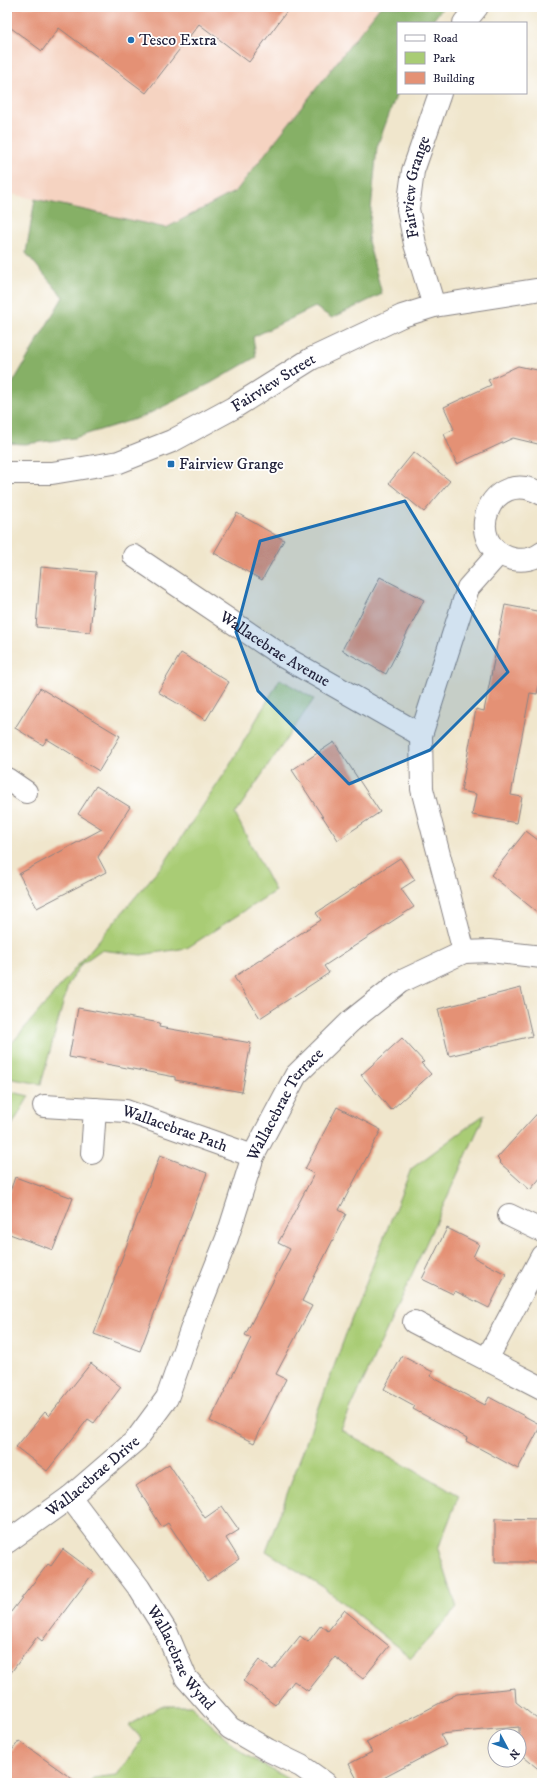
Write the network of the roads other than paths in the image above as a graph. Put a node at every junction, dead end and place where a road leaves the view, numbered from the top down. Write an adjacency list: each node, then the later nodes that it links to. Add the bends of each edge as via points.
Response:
1 (477, 7): 2 (street)
2 (465, 22)
3 (440, 94): 5 (street, Fairview Grange, via 413,171 408,209 415,244)
4 (542, 289): 5 (street, Fairview Street)
5 (434, 306): 6 (street, Fairview Street, via 402,316 311,359 233,408 172,441 119,462 52,473)
6 (7, 472)
7 (542, 494): 8 (street, via 524,487 504,491 495,497 485,516 484,526 489,541)
8 (499, 553): 9 (street, via 518,560); 11 (street, via 468,588)
9 (542, 553)
10 (134, 556): 11 (street, Wallacebrae Avenue, via 284,657)
11 (421, 735): 14 (street, via 422,789)
12 (7, 779): 13 (street)
13 (26, 792)
14 (464, 952): 15 (street, Wallacebrae Terrace, via 490,951); 19 (street, Wallacebrae Terrace, via 400,982 346,1026 296,1075)
15 (542, 957)
16 (44, 1106): 17 (street, Wallacebrae Path)
17 (95, 1109): 18 (street); 19 (street, Wallacebrae Path, via 126,1111)
18 (92, 1153)
19 (253, 1156): 26 (street, Wallacebrae Terrace, via 227,1238)
20 (509, 1215): 21 (street)
21 (542, 1231)
22 (542, 1256): 24 (street)
23 (414, 1322): 24 (street)
24 (487, 1359): 25 (street)
25 (542, 1388)
26 (167, 1398): 27 (street, Wallacebrae Drive, via 136,1440)
27 (70, 1496): 28 (street, Wallacebrae Drive); 29 (street, Wallacebrae Wynd, via 139,1588 166,1631 186,1678 230,1728 301,1766)
28 (7, 1542)
29 (325, 1783)

